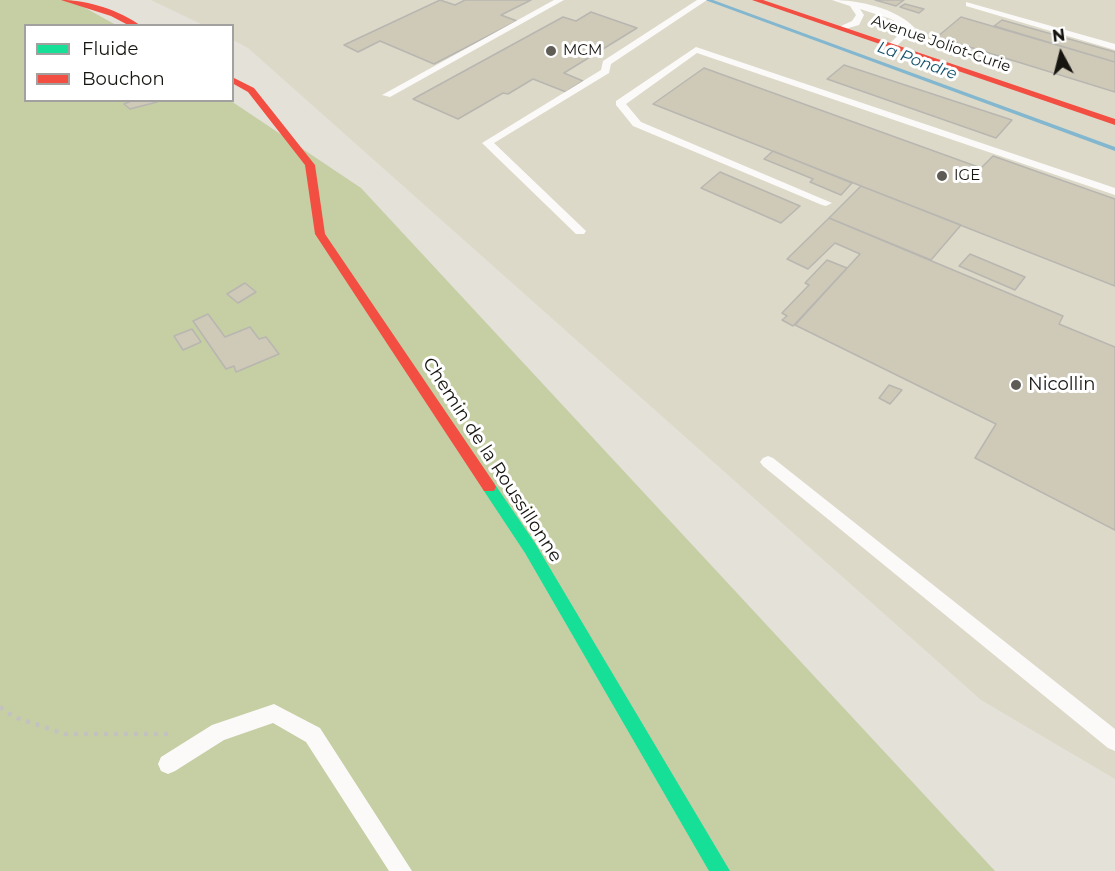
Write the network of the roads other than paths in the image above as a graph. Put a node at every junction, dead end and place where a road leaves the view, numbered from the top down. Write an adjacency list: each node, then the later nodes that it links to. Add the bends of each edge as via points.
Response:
1 (65, 0): 8 (street, via 114,14)
2 (560, 0): 13 (lane)
3 (756, 0): 9 (street, Avenue Joliot-Curie)
4 (836, 0): 7 (lane)
5 (701, 1): 17 (lane, via 606,63 606,71 487,143)
6 (969, 4): 11 (lane)
7 (854, 6): 9 (lane, via 860,15 856,23); 10 (lane, via 884,12 911,28)
8 (133, 24)
9 (844, 28): 10 (street, Avenue Joliot-Curie)
10 (893, 45): 14 (street, Avenue Joliot-Curie)
11 (1115, 47)
12 (234, 80): 22 (street, Chemin de la Roussillonne, via 251,90 310,165 320,234 530,548)
13 (387, 94)
14 (1115, 122)
15 (1115, 192): 16 (lane, via 696,50 620,103 637,124)
16 (826, 203)
17 (580, 231)
18 (768, 462): 19 (lane)
19 (1115, 741)
20 (168, 764): 21 (lane, via 219,732 274,713 313,735)
21 (401, 871)
22 (720, 871)

